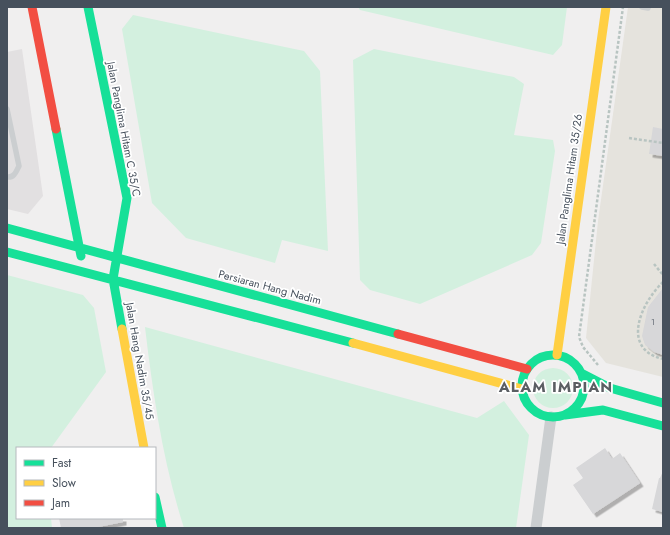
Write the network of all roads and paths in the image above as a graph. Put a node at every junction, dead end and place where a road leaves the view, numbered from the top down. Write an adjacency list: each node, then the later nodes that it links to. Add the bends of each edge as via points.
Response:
1 (32, 7): 10 (street)
2 (88, 7): 12 (street, Jalan Panglima Hitam C 35/C, via 126,198)
3 (606, 7): 18 (street, Jalan Panglima Hitam 35/26)
4 (623, 7): 21 (path, via 579,338 583,348)
5 (7, 109): 8 (lane, via 19,166 15,174)
6 (629, 138): 7 (path)
7 (663, 143)
8 (7, 177)
9 (7, 228): 10 (street, Persiaran Hang Nadim)
10 (79, 247): 12 (street, Persiaran Hang Nadim); 14 (street)
11 (7, 252): 14 (street)
12 (116, 258): 16 (street, Jalan Panglima Hitam C 35/C); 20 (street, Persiaran Hang Nadim)
13 (654, 264): 15 (path)
14 (84, 271): 16 (street)
15 (663, 275)
16 (113, 279): 23 (street); 27 (street, Jalan Hang Nadim 35/45)
17 (663, 282): 19 (path, via 645,306 638,336 642,347 652,356)
18 (557, 355): 20 (street, via 540,358); 22 (street, via 571,361)
19 (663, 359)
20 (527, 369): 23 (street)
21 (601, 369)
22 (581, 373): 24 (street, via 611,389); 25 (street, via 584,387 580,402 575,408)
23 (522, 389): 25 (street, via 528,405 538,413)
24 (663, 403)
25 (556, 416): 26 (street, via 603,410); 30 (street)
26 (663, 426)
27 (144, 447)
28 (156, 501): 29 (street)
29 (162, 528)
30 (536, 528)

